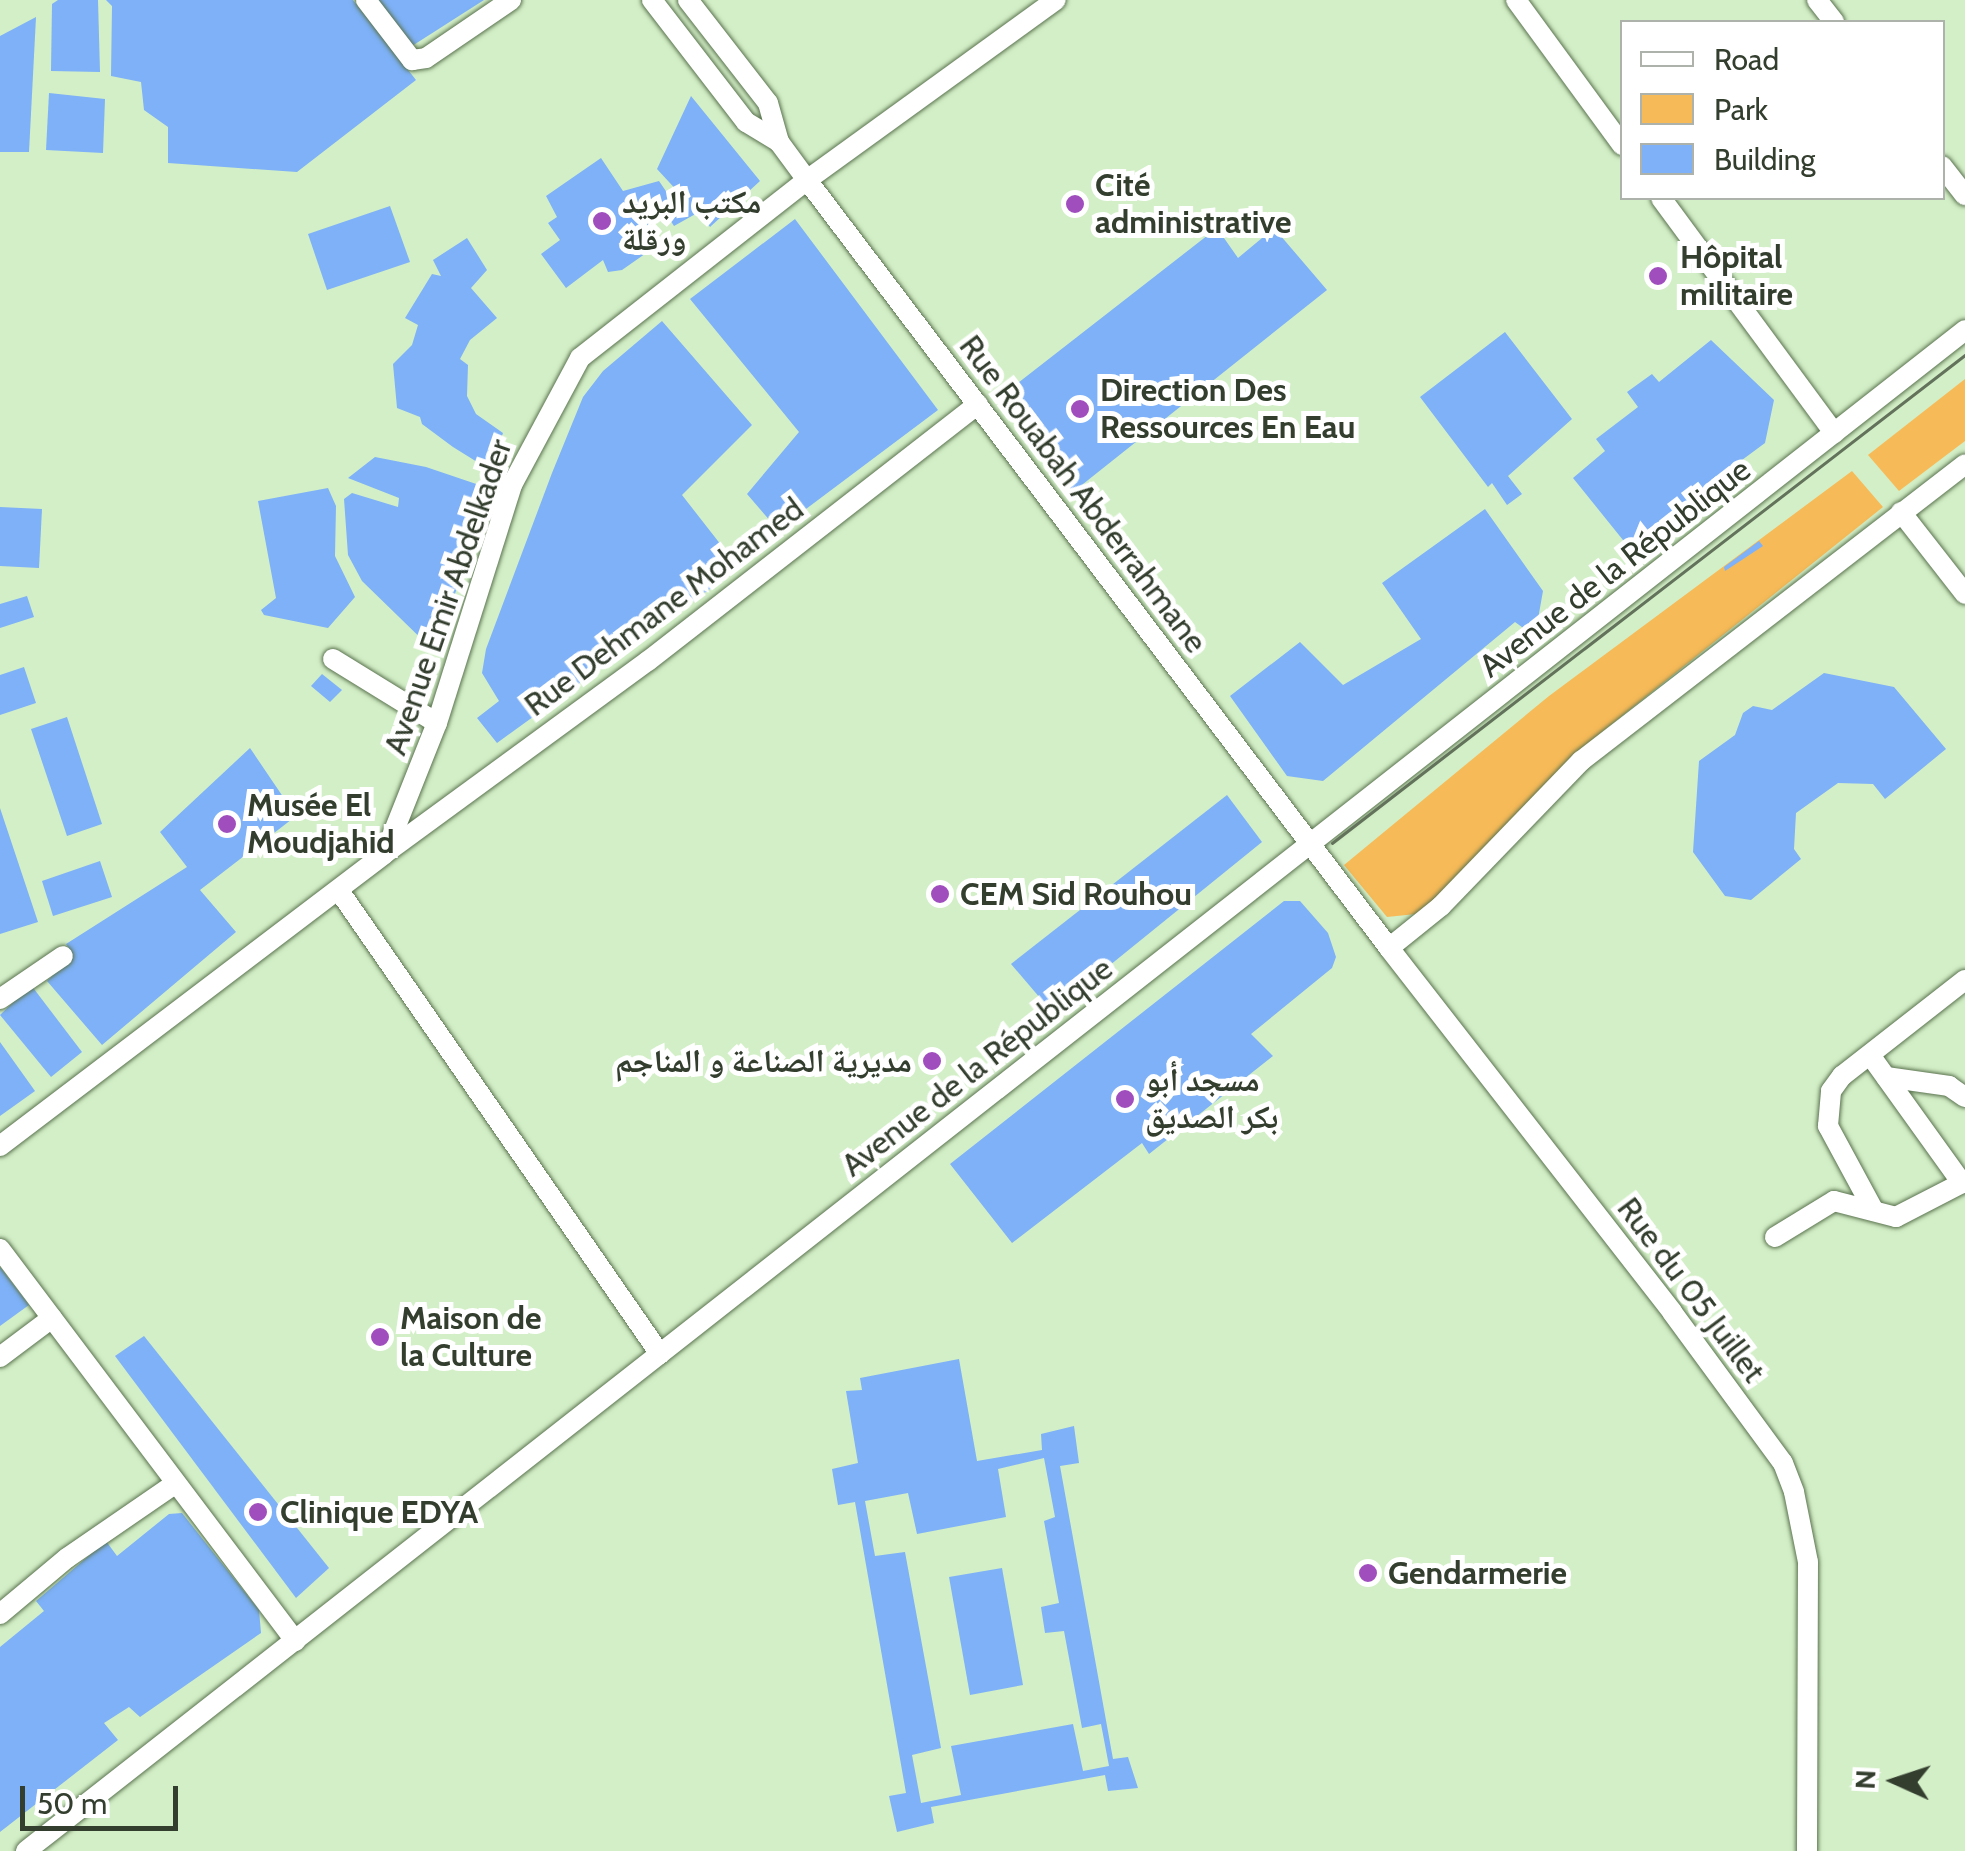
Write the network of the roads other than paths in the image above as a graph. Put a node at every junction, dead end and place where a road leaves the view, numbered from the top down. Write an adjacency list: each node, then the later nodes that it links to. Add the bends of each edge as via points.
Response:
1 (366, 0): 2 (street, via 412,60 426,58)
2 (511, 0)
3 (652, 0): 9 (street, via 746,122)
4 (688, 0): 9 (street, via 768,104)
5 (1056, 0): 12 (street, Avenue Emir Abdelkader)
6 (1516, 0): 10 (street)
7 (1817, 0): 8 (street)
8 (1832, 20)
9 (779, 142): 12 (street, Rue Rouabah Abderrahmane)
10 (1620, 142)
11 (1945, 170): 13 (street)
12 (807, 180): 16 (street, Rue Rouabah Abderrahmane); 22 (street, Avenue Emir Abdelkader, via 580,358 512,484)
13 (1965, 195)
14 (1662, 200): 17 (street)
15 (1965, 330): 17 (street, Avenue de la République)
16 (978, 404): 23 (street, Rue Rouabah Abderrahmane); 24 (street, Rue Dehmane Mohamed, via 648,661)
17 (1834, 433): 23 (street, Avenue de la République)
18 (1965, 464): 19 (street)
19 (1901, 512): 20 (street); 26 (street, via 1581,762 1440,906)
20 (1965, 594)
21 (333, 659): 22 (street)
22 (437, 722): 24 (street, Avenue Emir Abdelkader)
23 (1311, 844): 26 (street, Rue du 05 Juillet); 39 (street, Avenue de la République)
24 (384, 854): 25 (street, Avenue Emir Abdelkader)
25 (340, 892): 33 (street, Avenue Emir Abdelkader); 39 (street)
26 (1389, 948): 45 (street, Rue du 05 Juillet, via 1782,1463 1808,1562)
27 (64, 956): 29 (street)
28 (1965, 980): 30 (street)
29 (0, 999)
30 (1870, 1054): 31 (street); 35 (street, via 1842,1076 1827,1105 1828,1126)
31 (1886, 1077): 32 (street, via 1949,1086); 34 (street)
32 (1965, 1098)
33 (0, 1146)
34 (1963, 1182): 35 (street, via 1896,1217)
35 (1874, 1211): 36 (street, via 1834,1201)
36 (1776, 1237)
37 (0, 1249): 38 (street)
38 (52, 1318): 40 (street); 41 (street)
39 (660, 1354): 43 (street, Avenue de la République)
40 (0, 1357)
41 (176, 1482): 42 (street); 43 (street)
42 (0, 1614)
43 (295, 1641): 44 (street, Avenue de la République)
44 (26, 1851)
45 (1808, 1851)

